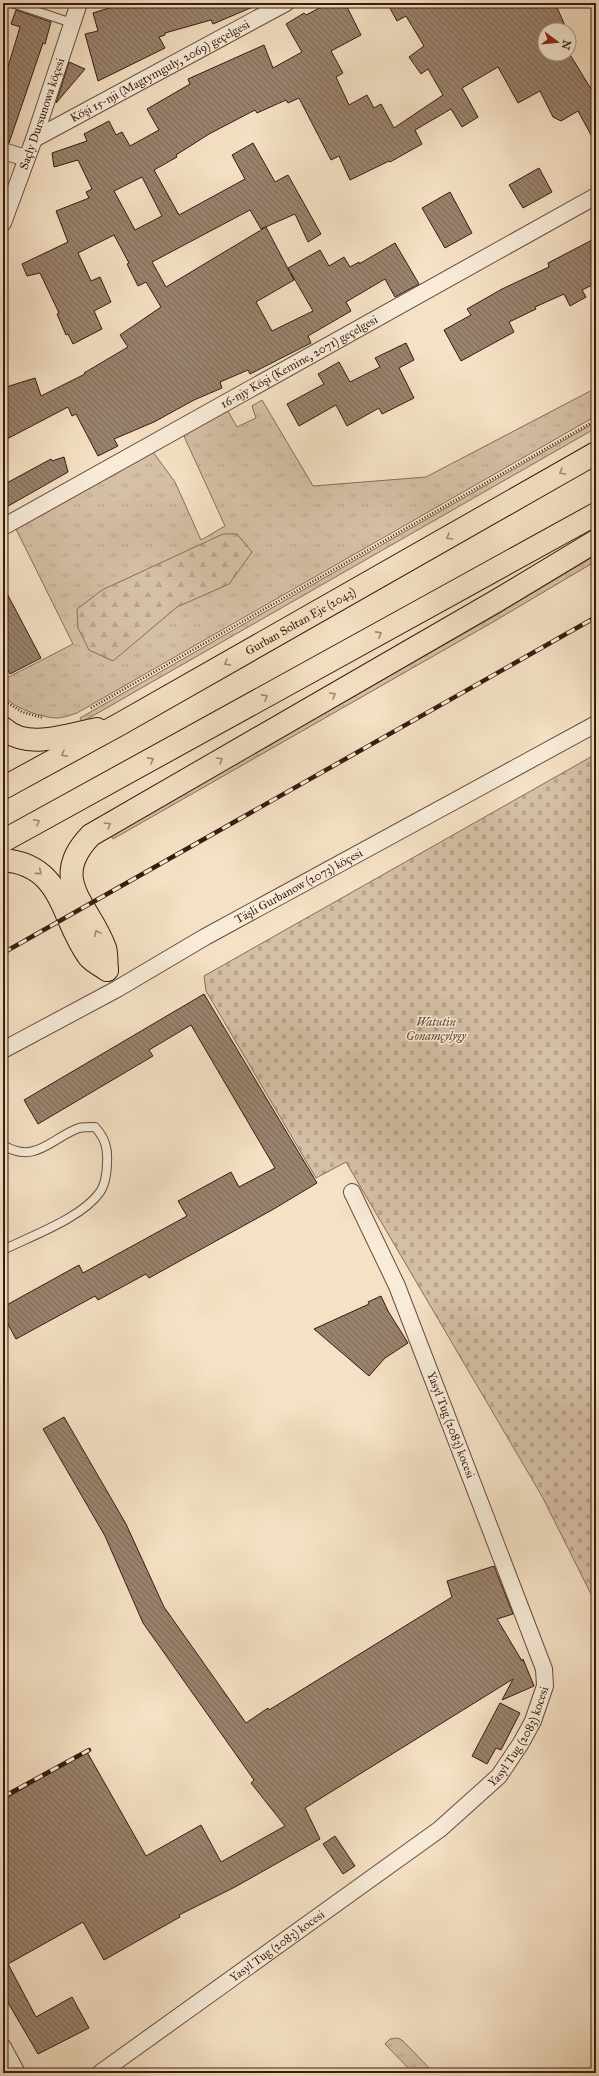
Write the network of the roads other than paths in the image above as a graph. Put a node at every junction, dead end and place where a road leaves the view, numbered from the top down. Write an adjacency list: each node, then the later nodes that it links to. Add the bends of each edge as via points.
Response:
1 (12, 3): 4 (lane)
2 (79, 3): 4 (street, Saçly Dursunowa köçesi)
3 (286, 3): 5 (street, Köşi 15-nji (Magtymguly, 2069) geçelgesi)
4 (72, 23): 5 (street, Saçly Dursunowa köçesi)
5 (34, 139): 7 (street, Saçly Dursunowa köçesi)
6 (3, 151): 7 (street)
7 (26, 158): 9 (street, Saçly Dursunowa köçesi)
8 (596, 196): 12 (street, 16-njy Köşi (Kemine, 2071) geçelgesi)
9 (3, 223)
10 (596, 453): 14 (highway, Gurban Soltan Eje (2043), one-way to 14)
11 (596, 514): 18 (highway, one-way to 11)
12 (3, 527)
13 (596, 541): 20 (highway, one-way to 13, via 106,949 75,891 70,873 80,846 91,835)
14 (120, 724): 16 (highway, via 47,739 25,740); 17 (highway, Gurban Soltan Eje (2043), one-way to 17)
15 (596, 724): 21 (street, Täşli Gurbanow (2073) köçesi, via 205,938)
16 (3, 728)
17 (3, 788)
18 (3, 841)
19 (3, 860): 20 (highway, one-way to 20, via 33,867 49,881 90,958)
20 (107, 970): 21 (street)
21 (117, 989): 22 (street, Täşli Gurbanow (2073) köçesi)
22 (3, 1050)
23 (3, 1145): 25 (lane, via 13,1151 36,1152 80,1128 95,1127 104,1137 108,1154 107,1172 100,1192 82,1211)
24 (352, 1192): 28 (street, Yasyl Tug (2083) kocesi, via 398,1286 544,1669 545,1686 540,1704 521,1743 499,1776 440,1829)
25 (3, 1250)
26 (3, 2047): 27 (street)
27 (17, 2073)
28 (100, 2073)

